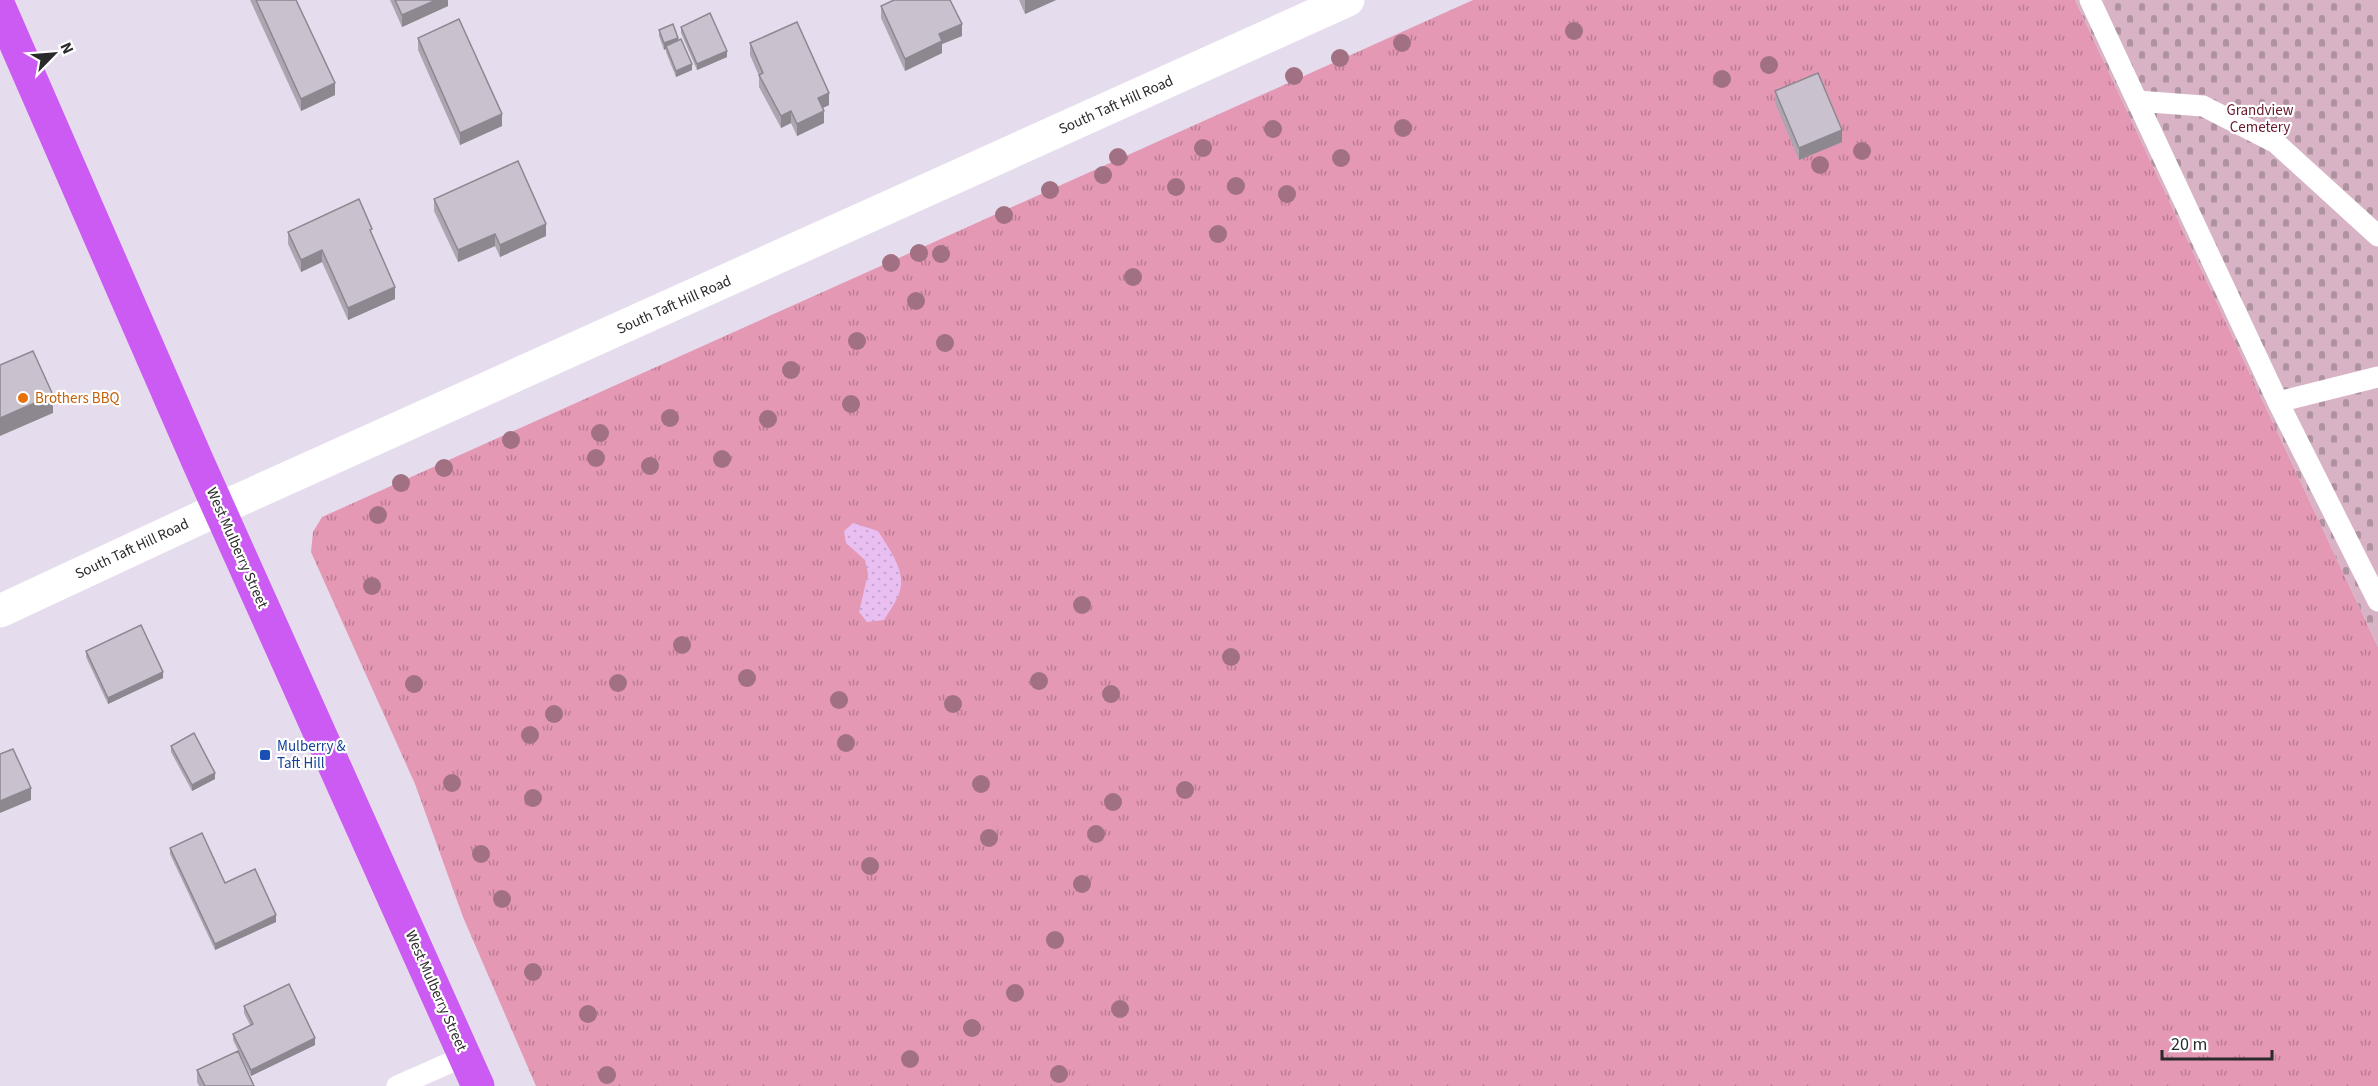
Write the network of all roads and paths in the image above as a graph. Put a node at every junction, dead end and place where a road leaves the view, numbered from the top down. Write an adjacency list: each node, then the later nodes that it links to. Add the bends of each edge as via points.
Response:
1 (1348, 0): 8 (main road, South Taft Hill Road)
2 (2090, 0): 4 (lane)
3 (0, 8): 8 (main road, West Mulberry Street)
4 (2137, 101): 5 (lane, via 2203,106 2276,143); 7 (lane)
5 (2378, 237)
6 (2378, 377): 7 (lane)
7 (2278, 402): 9 (lane)
8 (219, 509): 10 (main road, South Taft Hill Road); 11 (main road, West Mulberry Street)
9 (2378, 601)
10 (0, 611)
11 (465, 1056): 12 (lane); 13 (main road, West Mulberry Street)
12 (397, 1086)
13 (478, 1086)

